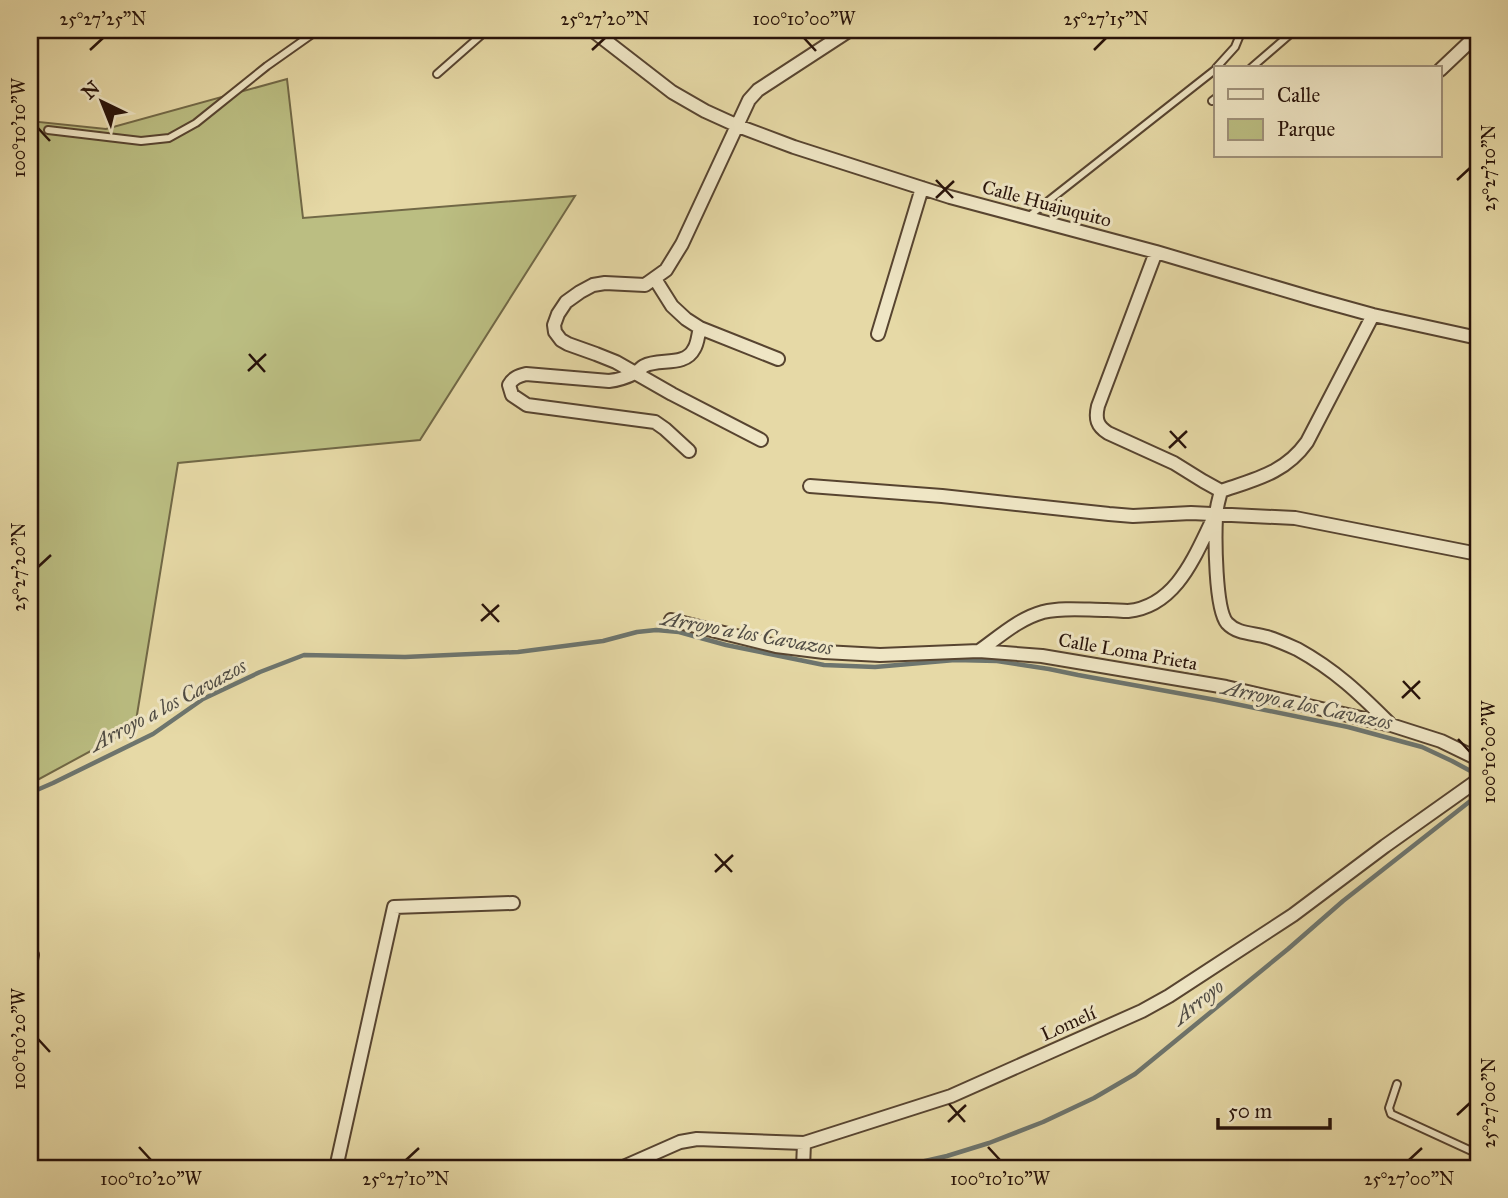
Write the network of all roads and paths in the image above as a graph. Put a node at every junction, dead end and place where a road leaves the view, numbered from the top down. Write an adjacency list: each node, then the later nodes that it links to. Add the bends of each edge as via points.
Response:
1 (317, 30): 14 (lane, via 196,123 169,138 141,141)
2 (487, 30): 12 (lane)
3 (592, 30): 13 (street, Calle Huajuquito, via 672,92)
4 (850, 30): 13 (street, via 758,90)
5 (1242, 30): 8 (lane, via 1235,47)
6 (1295, 30): 9 (lane)
7 (1478, 34): 10 (street)
8 (1218, 66)
9 (1253, 66)
10 (1442, 68)
11 (1214, 70): 16 (lane)
12 (437, 74)
13 (738, 126): 15 (street, Calle Huajuquito); 18 (street, via 682,244)
14 (48, 130)
15 (922, 188): 16 (street, Calle Huajuquito); 21 (street)
16 (1027, 218): 17 (street, Calle Huajuquito)
17 (1156, 253): 19 (street, Calle Huajuquito); 28 (street, via 1096,419 1108,433)
18 (655, 279): 20 (street, via 673,306); 24 (street, via 645,285 593,285 566,302 554,325 568,345)
19 (1373, 315): 22 (street, Calle Huajuquito); 28 (street, via 1299,453 1282,468)
20 (700, 328): 23 (street); 24 (street, via 688,356 644,366)
21 (878, 334)
22 (1478, 338)
23 (778, 359)
24 (634, 373): 25 (street); 26 (street, via 609,382 526,374 512,380 509,390 527,405 655,422)
25 (761, 440)
26 (689, 451)
27 (810, 486): 29 (street, via 1133,516)
28 (1221, 491): 29 (street)
29 (1216, 514): 30 (street, via 1295,518); 32 (street, Calle Loma Prieta, via 1185,575 1159,600 1128,611 1042,612); 33 (street, via 1218,589 1225,621 1233,629 1294,648 1326,667)
30 (1478, 554)
31 (671, 620): 32 (street, Calle Loma Prieta, via 776,646 824,652)
32 (979, 652): 33 (street, Calle Loma Prieta, via 1042,656 1226,687)
33 (1391, 725): 34 (street, Calle Loma Prieta)
34 (1478, 759)
35 (1478, 780): 38 (street, Lomelí, via 1293,915 1170,996 951,1096)
36 (513, 904): 40 (street, via 394,907)
37 (1397, 1084): 39 (lane, via 1391,1114)
38 (804, 1143): 41 (street, Lomelí, via 697,1139); 42 (street)
39 (1478, 1154)
40 (336, 1168)
41 (621, 1168)
42 (803, 1168)

